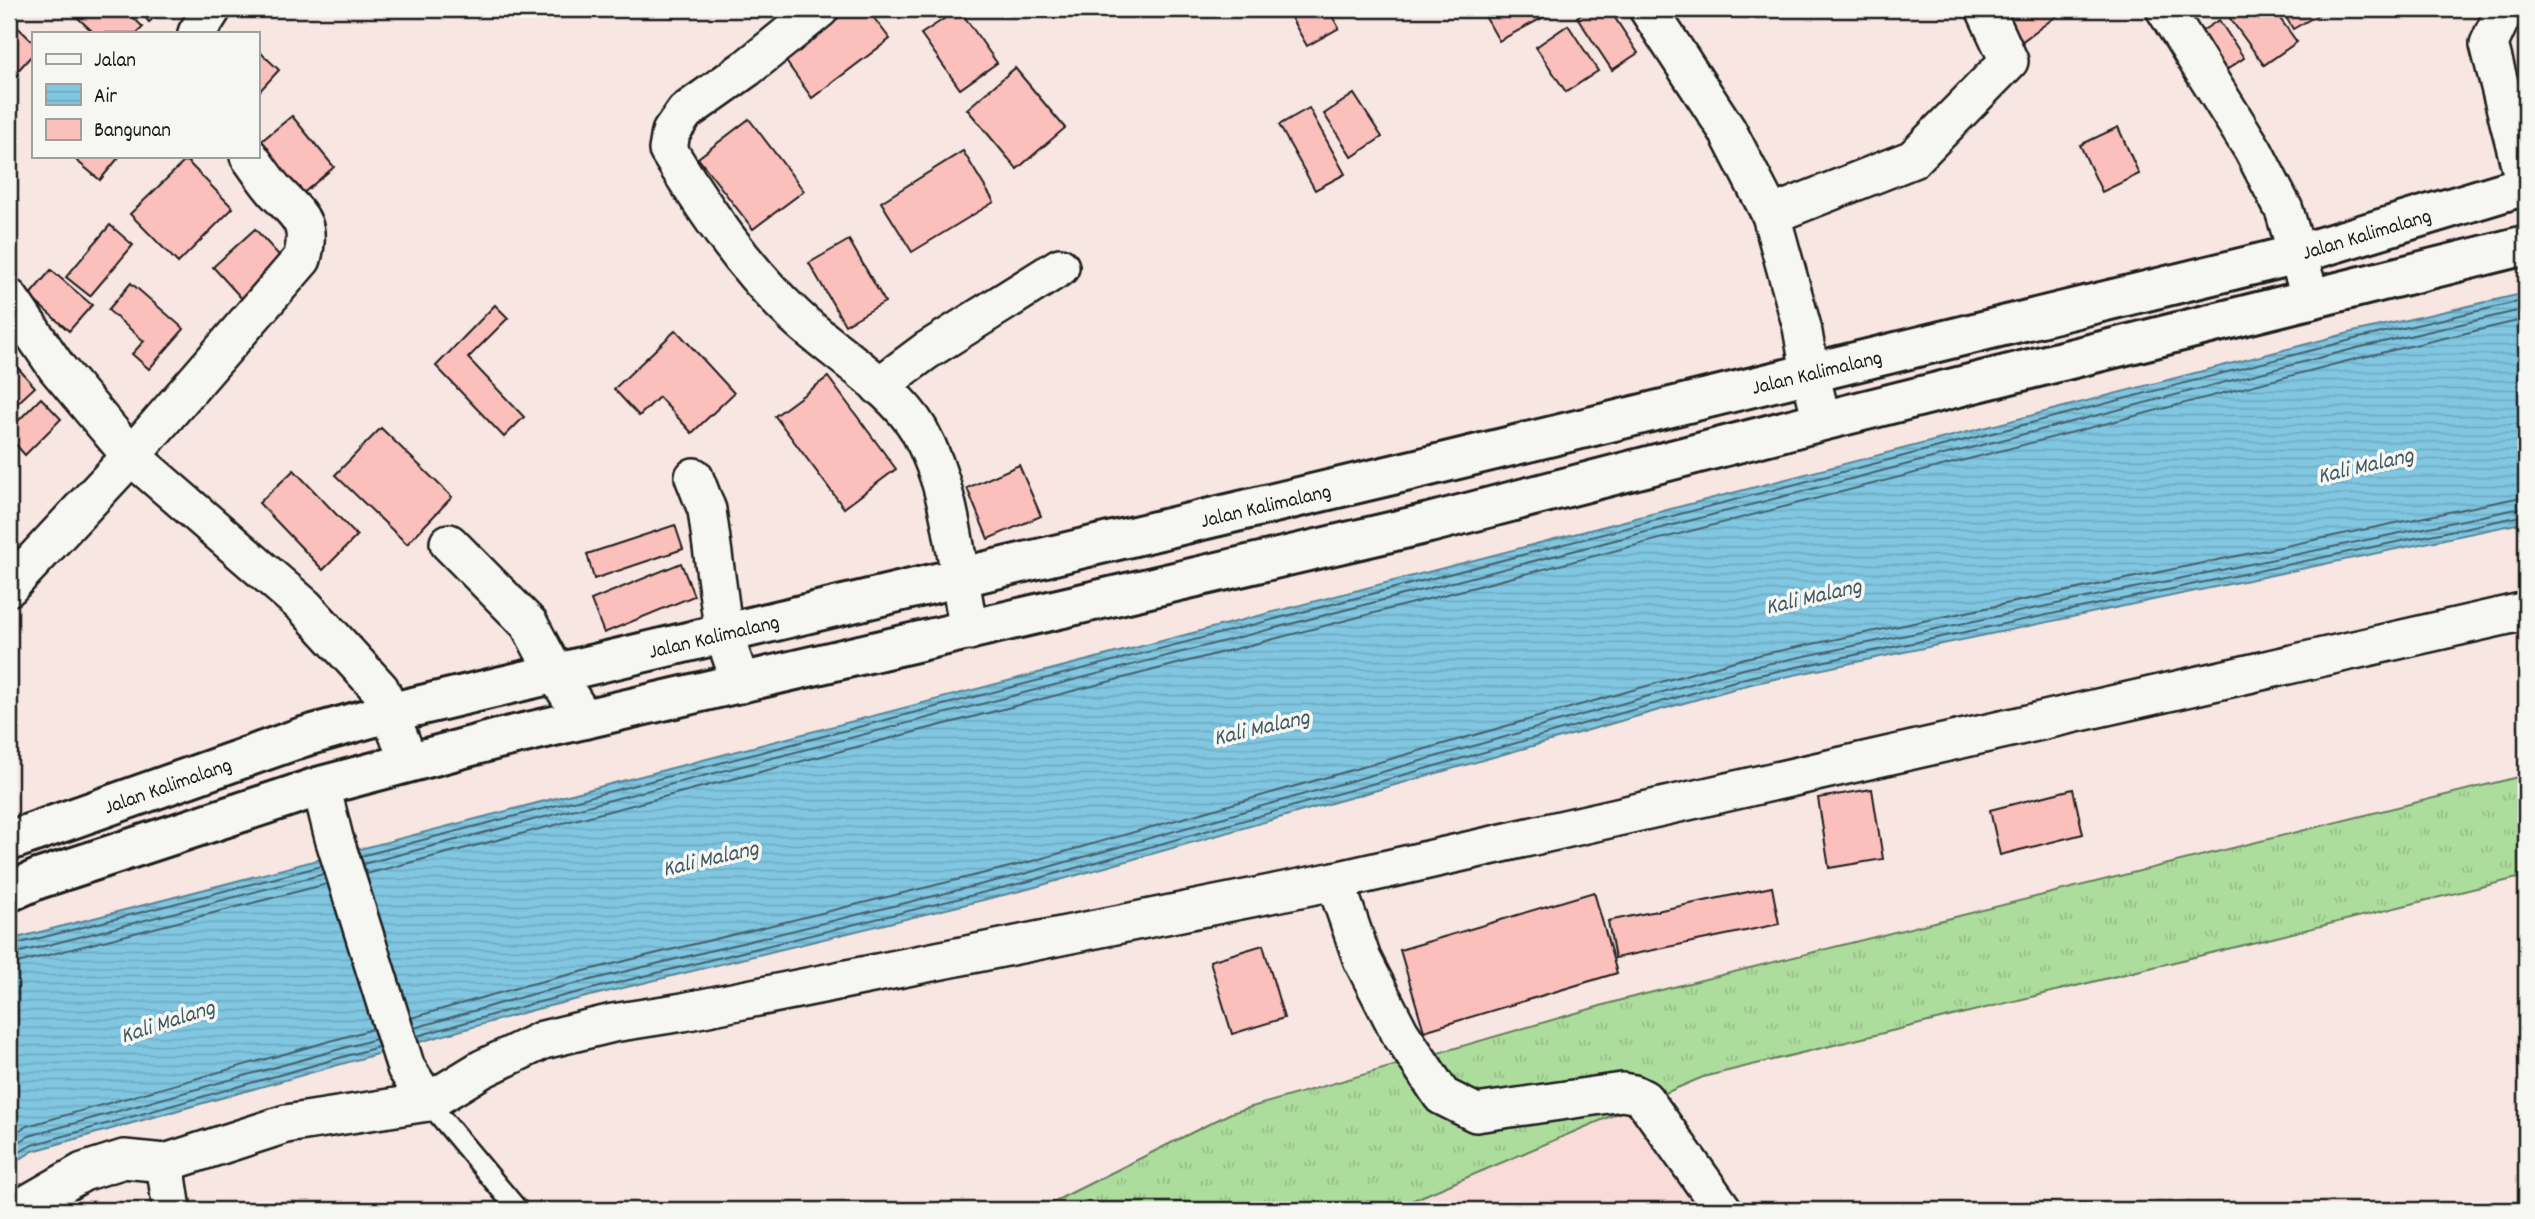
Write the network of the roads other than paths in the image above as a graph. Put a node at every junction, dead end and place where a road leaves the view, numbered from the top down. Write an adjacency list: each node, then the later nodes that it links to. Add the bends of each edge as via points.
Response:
1 (212, 9): 8 (street)
2 (820, 9): 19 (street, via 685,111 671,132 668,150 749,268 792,314)
3 (1648, 9): 12 (street, via 1727,130)
4 (1985, 9): 12 (street, via 2009,61 1913,159)
5 (2165, 9): 14 (street, via 2253,150 2284,210)
6 (2505, 9): 9 (street)
7 (2526, 29): 9 (street)
8 (198, 32)
9 (2489, 44): 11 (street)
10 (250, 158): 21 (street, via 303,222 307,241 302,258)
11 (2526, 186): 14 (main road, Jalan Kalimalang)
12 (1771, 215): 18 (street)
13 (2526, 246): 17 (main road)
14 (2298, 254): 17 (street); 18 (main road, Jalan Kalimalang)
15 (1060, 267): 19 (street)
16 (9, 298): 21 (street, via 57,368)
17 (2311, 299): 20 (main road)
18 (1810, 373): 20 (street); 22 (main road, Jalan Kalimalang)
19 (879, 386): 26 (street, via 918,429 933,461 953,530)
20 (1822, 421): 24 (main road)
21 (131, 456): 27 (street); 33 (street, via 305,607 380,689)
22 (1413, 470): 24 (main road); 26 (main road, Jalan Kalimalang)
23 (694, 477): 30 (street, via 709,521)
24 (1429, 523): 29 (main road)
25 (449, 543): 31 (street, via 529,624)
26 (958, 578): 29 (street); 30 (main road, Jalan Kalimalang)
27 (9, 587)
28 (2526, 611): 38 (street)
29 (969, 631): 32 (main road)
30 (724, 635): 31 (main road, Jalan Kalimalang); 32 (street)
31 (555, 673): 33 (main road, Jalan Kalimalang); 34 (street)
32 (741, 684): 34 (main road)
33 (388, 713): 35 (street); 37 (main road, Jalan Kalimalang, via 303,737)
34 (584, 719): 35 (main road)
35 (410, 762): 36 (main road)
36 (321, 786): 39 (main road); 40 (street, via 406,1068)
37 (9, 841)
38 (1335, 881): 40 (street, via 543,1040); 45 (street, via 1362,959 1400,1033 1442,1096 1476,1113 1634,1094 1644,1099)
39 (9, 892)
40 (428, 1102): 41 (street, via 286,1124); 44 (lane)
41 (165, 1163): 42 (street, via 124,1159 83,1172); 43 (street)
42 (17, 1210)
43 (172, 1210)
44 (518, 1210)
45 (1723, 1210)

